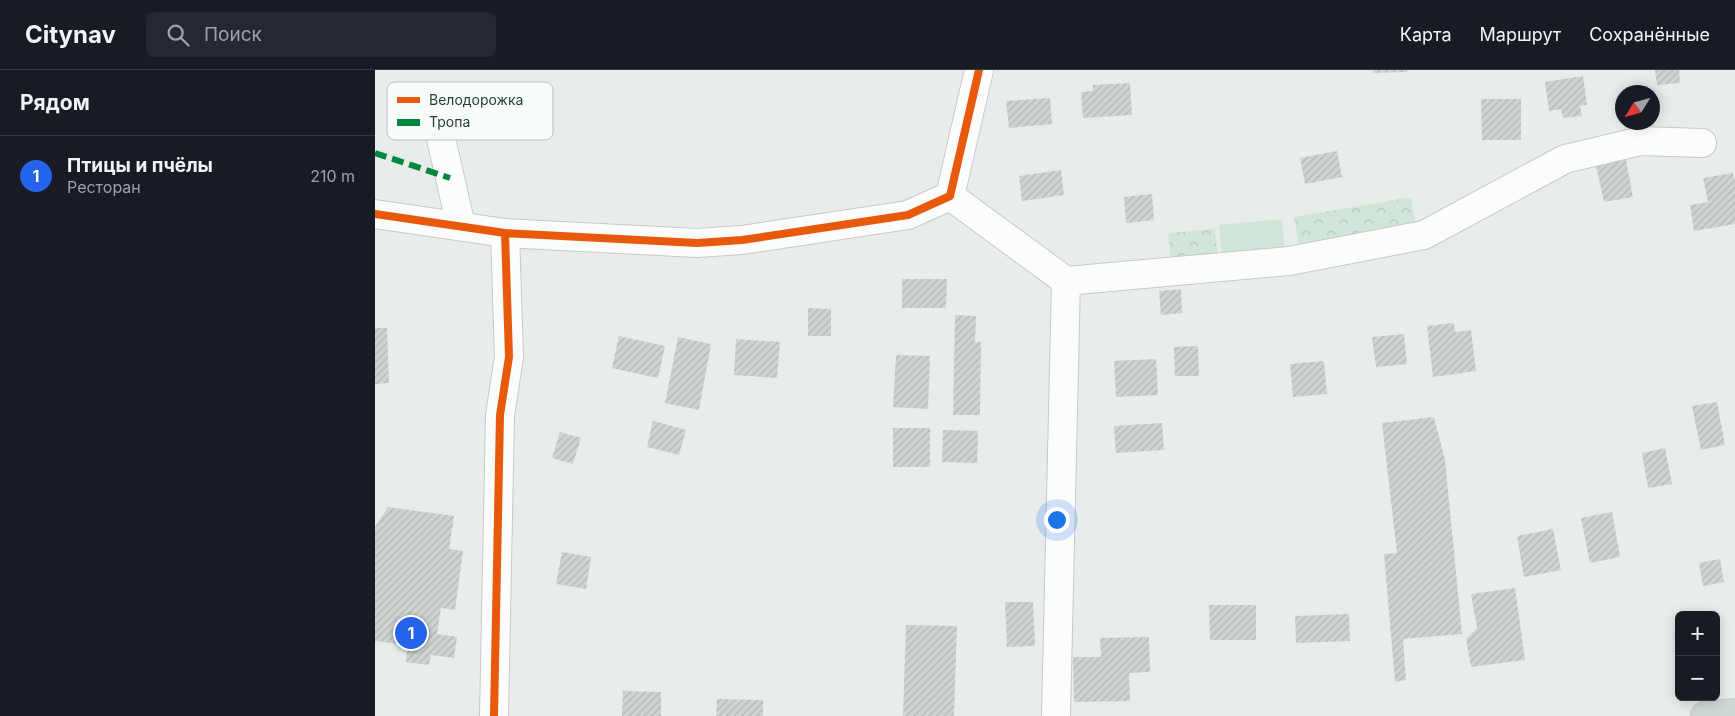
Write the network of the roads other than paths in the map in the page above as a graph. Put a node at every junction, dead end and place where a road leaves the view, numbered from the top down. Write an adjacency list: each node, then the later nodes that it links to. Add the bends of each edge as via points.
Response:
1 (979, 70): 4 (street)
2 (441, 140): 6 (street)
3 (1702, 143): 8 (street, via 1641,141 1565,159 1424,235 1289,261)
4 (950, 196): 7 (street, via 908,215 697,243); 8 (street)
5 (375, 214): 6 (street)
6 (461, 226): 7 (street)
7 (505, 233): 10 (street, via 509,357 500,415)
8 (1066, 281): 11 (street)
9 (1735, 714): 12 (main road)
10 (494, 716)
11 (1056, 716)
12 (1705, 716)

